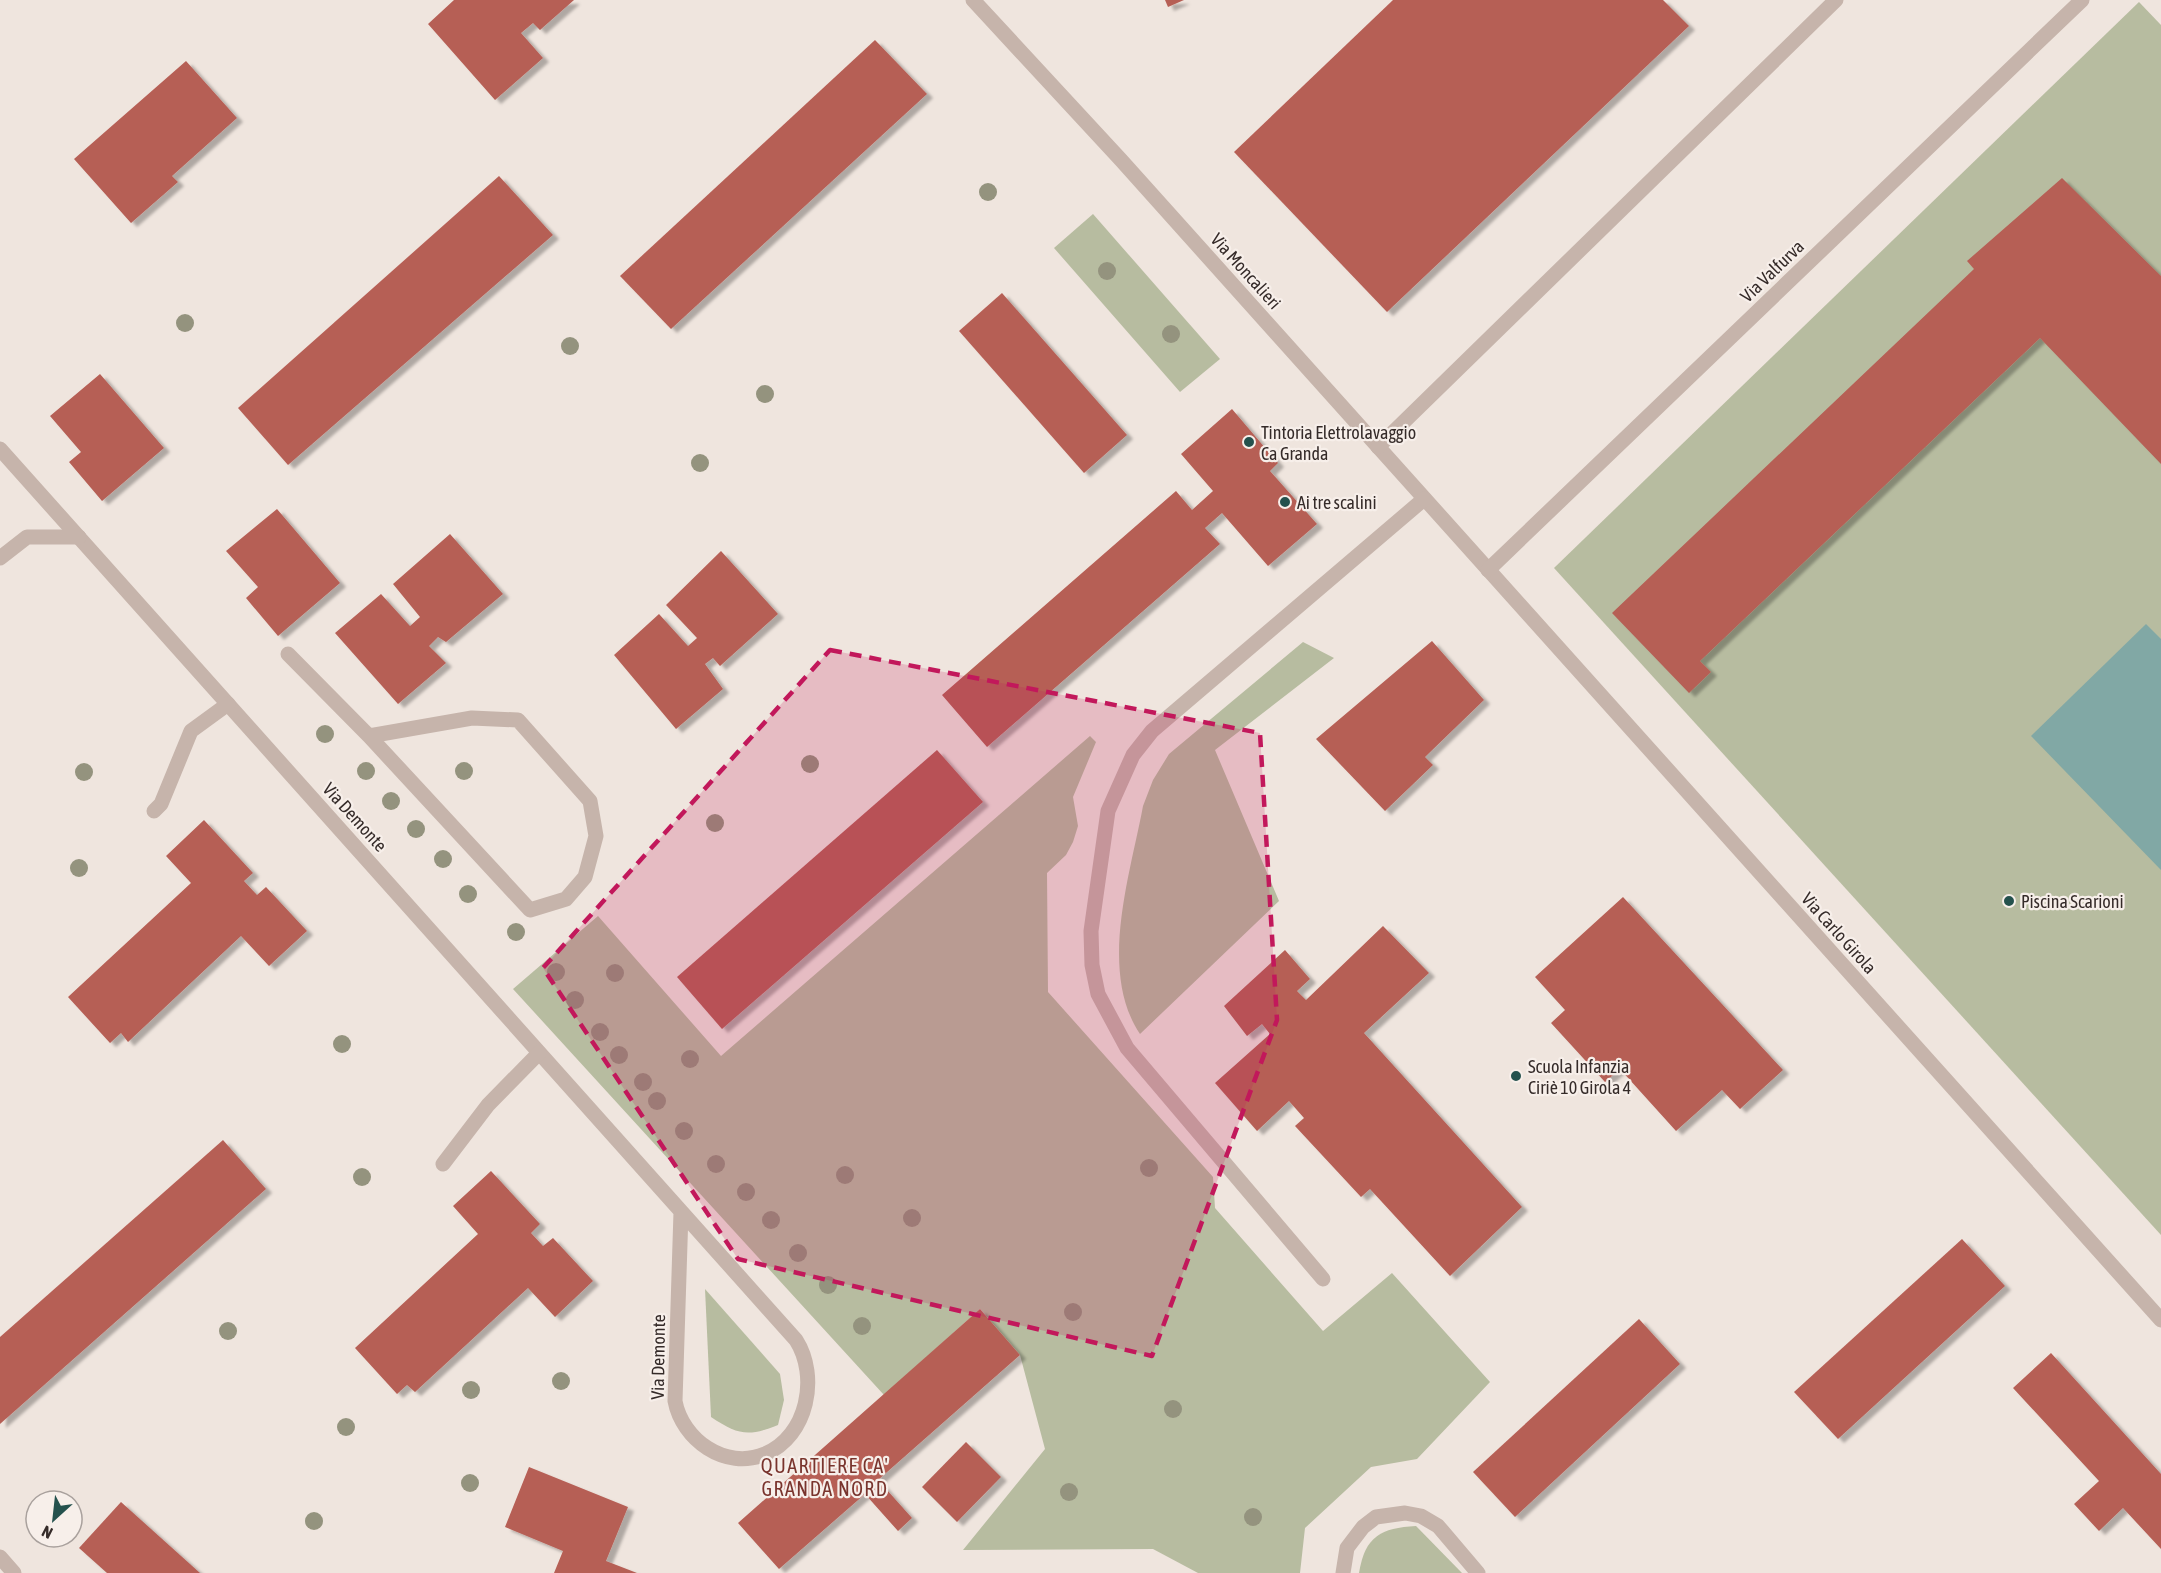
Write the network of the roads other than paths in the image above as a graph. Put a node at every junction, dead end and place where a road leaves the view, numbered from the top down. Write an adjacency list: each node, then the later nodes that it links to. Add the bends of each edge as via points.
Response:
1 (973, 0): 4 (street, Via Moncalieri)
2 (1836, 0): 4 (street)
3 (2082, 0): 9 (street, Via Valfurva)
4 (1378, 447): 6 (street, Via Moncalieri)
5 (0, 449): 7 (street, Via Demonte)
6 (1424, 499): 9 (street, Via Moncalieri); 17 (street, via 1152,731 1133,755 1108,811 1091,931 1098,994 1127,1048)
7 (79, 537): 8 (street, via 27,537); 11 (street, Via Demonte)
8 (0, 558)
9 (1488, 570): 18 (street, Via Carlo Girola)
10 (288, 654): 12 (street)
11 (228, 704): 13 (street, via 191,731 161,804); 14 (street, Via Demonte)
12 (369, 736): 12 (street, via 530,910 566,899 585,877 596,836 590,801 518,720 472,718)
13 (154, 811)
14 (539, 1053): 15 (street, via 488,1105); 16 (street, Via Demonte)
15 (443, 1164)
16 (681, 1212): 16 (street, Via Demonte, via 677,1413 689,1434 713,1451 735,1458 766,1454 785,1439 799,1420 807,1397 809,1375 805,1354)
17 (1323, 1279)
18 (2161, 1320)
19 (0, 1557): 20 (street)
20 (14, 1573)
21 (1343, 1573): 22 (street, via 1347,1548 1363,1527 1376,1517 1405,1513 1421,1516 1438,1526)
22 (1479, 1573)

